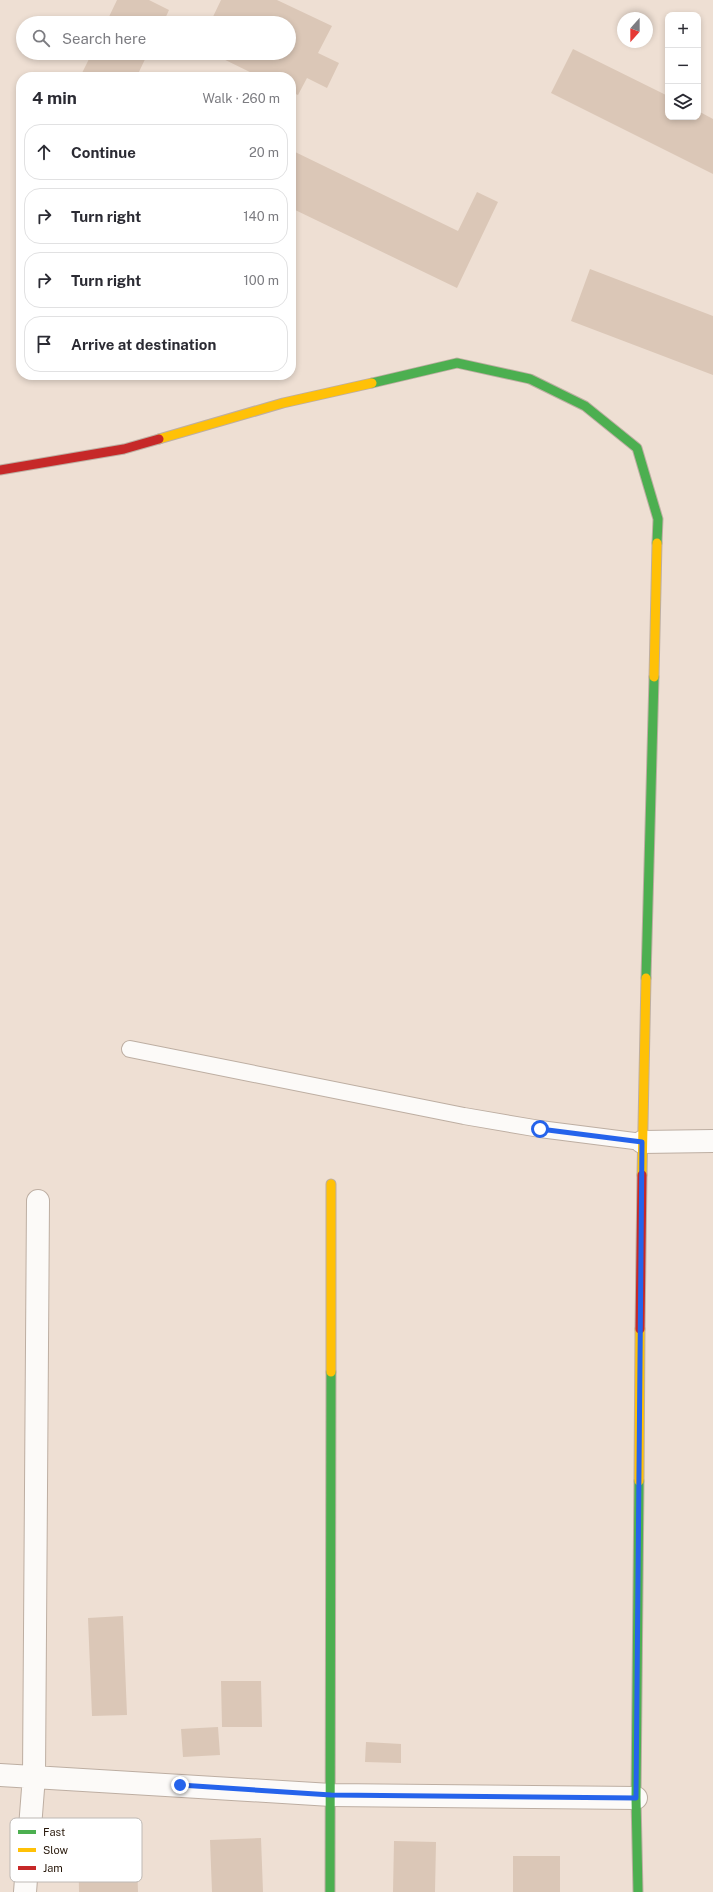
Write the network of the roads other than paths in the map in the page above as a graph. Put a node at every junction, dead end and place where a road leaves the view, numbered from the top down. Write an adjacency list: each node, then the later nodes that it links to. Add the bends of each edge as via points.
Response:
1 (0, 470): 4 (street, via 124,449 283,403 457,363 530,379 585,406 637,448 658,519)
2 (130, 1049): 4 (lane, via 464,1116)
3 (713, 1141): 4 (street)
4 (642, 1142): 10 (street)
5 (331, 1184): 9 (street)
6 (38, 1201): 8 (street)
7 (0, 1775): 8 (street)
8 (34, 1776): 9 (street); 11 (street)
9 (331, 1795): 10 (street); 14 (street)
10 (636, 1798): 15 (street)
11 (31, 1818)
12 (26, 1882): 13 (street)
13 (25, 1892)
14 (330, 1892)
15 (638, 1892)

